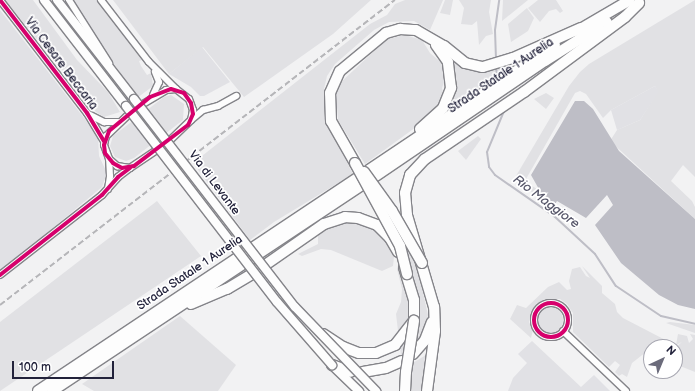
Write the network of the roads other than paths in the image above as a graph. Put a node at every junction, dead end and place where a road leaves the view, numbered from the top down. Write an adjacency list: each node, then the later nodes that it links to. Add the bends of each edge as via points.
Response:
1 (0, 0): 17 (street, Via Cesare Beccaria)
2 (44, 0): 39 (main road, Via di Levante, bridge, via 277,302)
3 (58, 0): 10 (main road, Via di Levante)
4 (69, 0): 10 (street, via 105,54)
5 (101, 0): 9 (street)
6 (638, 1): 7 (highway, Strada Statale 1 Aurelia); 25 (highway, Strada Statale 1 Aurelia, via 371,174); 29 (highway, bridge, via 625,17 524,92 431,154 415,168 408,179 405,193 407,215)
7 (581, 28): 8 (highway, via 513,58 485,67 465,63); 25 (highway, Strada Statale 1 Aurelia)
8 (430, 38): 25 (highway, via 445,56 450,69 452,83 448,98 436,115); 26 (highway, via 409,29 386,33 353,59 335,78 329,98 329,115 333,128)
9 (150, 62): 11 (street); 13 (street, via 159,82 158,88)
10 (113, 72): 35 (main road, Via di Levante, bridge)
11 (176, 89): 13 (street, via 162,91); 15 (street, via 184,93)
12 (236, 96): 16 (street, via 218,106)
13 (150, 97): 14 (street)
14 (143, 104)
15 (192, 106): 16 (street); 19 (street)
16 (203, 110): 19 (street)
17 (87, 113): 20 (street, Via Cesare Beccaria, via 104,122); 22 (street, Via Cesare Beccaria)
18 (127, 116): 20 (street)
19 (191, 120): 21 (street)
20 (118, 122): 22 (street)
21 (170, 140)
22 (104, 141): 24 (street, Via Cesare Beccaria)
23 (155, 151): 27 (street)
24 (109, 159): 27 (street, via 117,166); 28 (street, Via Cesare Beccaria, via 110,176)
25 (382, 162)
26 (355, 163): 29 (highway, bridge, via 392,211); 30 (highway, bridge, via 400,246)
27 (130, 168): 28 (street)
28 (107, 190): 31 (street)
29 (422, 264): 33 (highway, via 432,294)
30 (407, 274): 32 (highway, bridge, via 394,244 383,230 370,221 340,218 313,232 227,289); 34 (highway, via 414,300)
31 (0, 275)
32 (172, 311): 42 (highway, Strada Statale 1 Aurelia, via 359,182); 43 (highway, Strada Statale 1 Aurelia)
33 (434, 315): 37 (highway, via 425,340); 47 (highway, via 435,331)
34 (414, 321): 35 (highway, bridge, via 395,345 372,354 351,351); 46 (highway, bridge)
35 (311, 326): 45 (main road, Via di Levante, bridge)
36 (563, 331): 36 (street, via 568,318 562,307 549,303 537,310 534,322 541,334 554,336); 48 (street)
37 (413, 354)
38 (402, 361): 41 (highway, via 386,368)
39 (332, 365): 40 (highway); 44 (main road, Via di Levante)
40 (351, 372)
41 (363, 372)
42 (38, 391)
43 (52, 391)
44 (359, 391)
45 (376, 391)
46 (405, 391)
47 (427, 391)
48 (626, 391)

